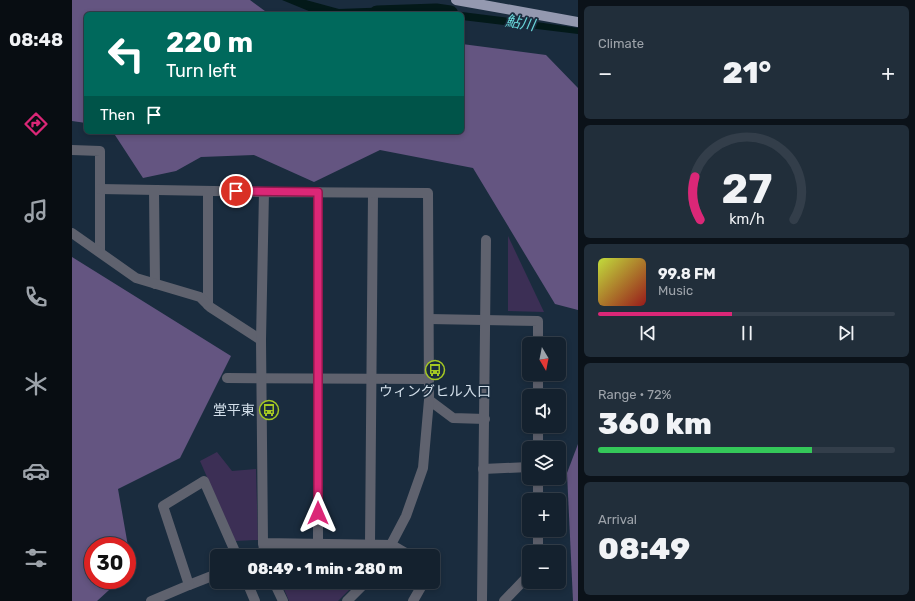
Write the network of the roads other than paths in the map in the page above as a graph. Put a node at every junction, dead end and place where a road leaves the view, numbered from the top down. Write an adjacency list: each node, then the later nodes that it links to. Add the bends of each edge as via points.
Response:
1 (456, 0): 2 (main road)
2 (578, 22)
3 (72, 150): 4 (street, via 100,151)
4 (100, 189): 5 (street); 12 (street)
5 (154, 190): 6 (street); 13 (street)
6 (208, 191): 7 (street); 14 (street)
7 (264, 192): 8 (street); 18 (street)
8 (318, 192): 9 (street); 21 (street)
9 (373, 193): 15 (street, via 428,193); 22 (street)
10 (72, 233): 12 (street)
11 (486, 240): 16 (street)
12 (100, 252): 13 (street, via 136,278)
13 (155, 284): 14 (street, via 200,296)
14 (208, 305): 18 (street)
15 (429, 318): 16 (street); 23 (street)
16 (485, 320): 17 (street, via 538,321); 25 (street)
17 (538, 337)
18 (261, 340): 20 (street)
19 (226, 378): 20 (street)
20 (261, 378): 21 (street); 28 (street)
21 (318, 378): 22 (street); 29 (street)
22 (371, 379): 23 (street); 30 (street)
23 (429, 379): 24 (street)
24 (429, 400): 25 (street, via 454,418); 31 (street, via 423,468 406,516)
25 (484, 419): 27 (street)
26 (522, 467): 27 (street)
27 (483, 469): 48 (street)
28 (263, 543): 29 (street); 33 (street)
29 (318, 543): 30 (street)
30 (370, 544): 31 (street)
31 (392, 545): 34 (street); 35 (street)
32 (234, 549): 38 (street, via 204,481 163,506)
33 (264, 549)
34 (389, 549)
35 (399, 549)
36 (210, 577): 38 (street)
37 (522, 582): 49 (street)
38 (189, 585): 43 (street)
39 (250, 589): 44 (street)
40 (277, 589): 45 (street)
41 (359, 589): 46 (street)
42 (420, 589): 47 (street)
43 (151, 601)
44 (255, 601)
45 (283, 601)
46 (347, 601)
47 (413, 601)
48 (482, 601)
49 (504, 601)

